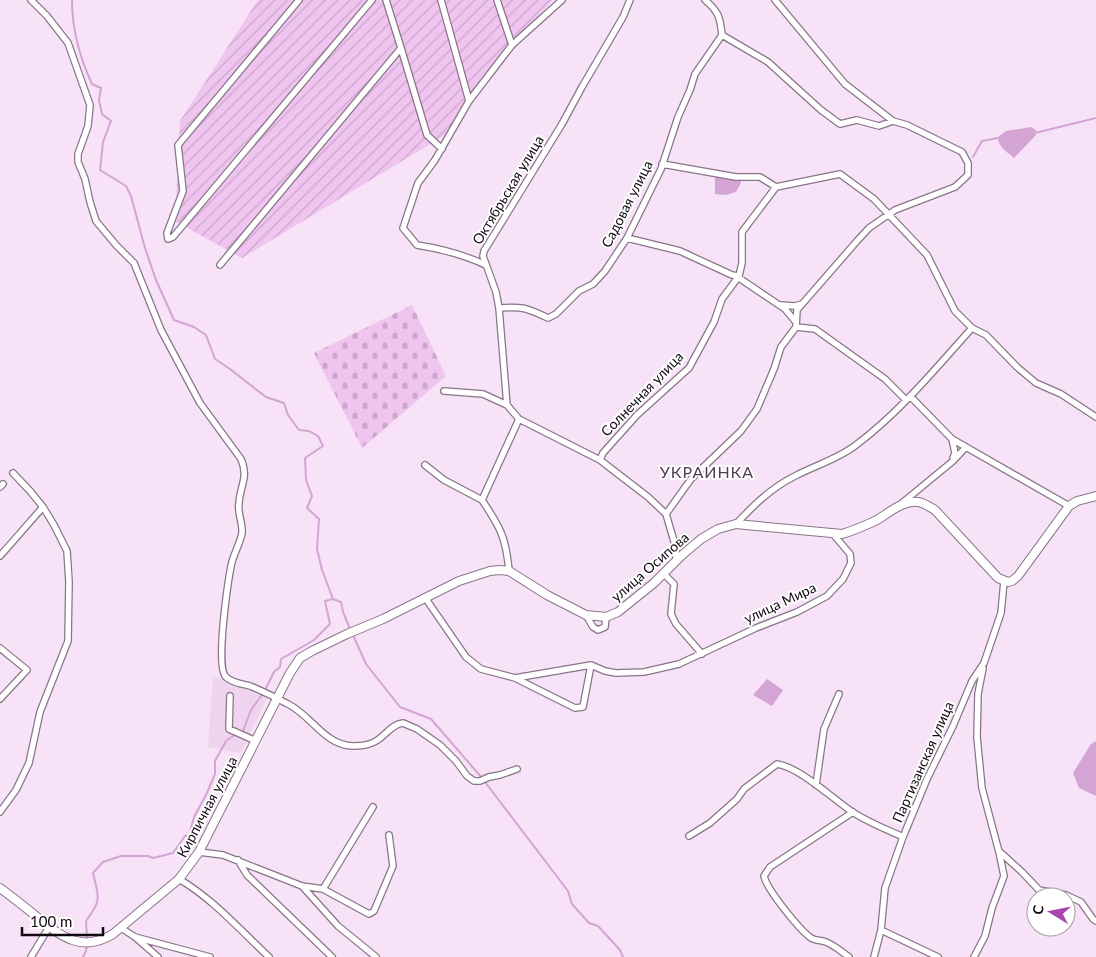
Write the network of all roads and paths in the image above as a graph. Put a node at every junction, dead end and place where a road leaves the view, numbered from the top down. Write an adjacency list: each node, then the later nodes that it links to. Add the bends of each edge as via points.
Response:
1 (31, 0): 65 (street, via 68,43 90,105 78,162 92,212 102,229 134,262 166,342 200,403 242,459 245,478 238,508 242,531 232,564 222,636 222,671 228,679 251,686)
2 (299, 0): 3 (street, via 178,145 182,192 166,233 168,238 173,237)
3 (372, 0)
4 (386, 0): 14 (street)
5 (441, 0): 15 (street)
6 (497, 0): 13 (street)
7 (562, 0): 11 (street)
8 (630, 0): 22 (street, Октябрьская улица, via 623,18 562,124 484,250)
9 (705, 0): 12 (street, via 716,9)
10 (775, 0): 16 (street, via 845,84)
11 (555, 3): 13 (street)
12 (722, 35): 16 (street, via 768,62 840,124 857,120 879,126); 18 (street, Садовая улица, via 695,74)
13 (512, 45): 15 (street)
14 (401, 48): 17 (street, via 427,135); 23 (street)
15 (469, 101): 17 (street)
16 (893, 121): 20 (street, via 962,152 968,163 968,175 955,187)
17 (442, 149): 22 (street, via 418,183 403,228 417,246 463,254)
18 (662, 164): 19 (street, via 736,177 760,177); 21 (street, Садовая улица)
19 (776, 187): 20 (street, via 840,174 874,199); 24 (street, Солнечная улица, via 742,232)
20 (888, 214): 25 (street, via 857,241); 29 (street, via 927,255 955,311)
21 (626, 238): 24 (street, via 680,251); 27 (street, Садовая улица, via 605,271 556,314 548,318 529,309)
22 (486, 265): 27 (street, Октябрьская улица)
23 (220, 266)
24 (739, 276): 26 (street); 37 (street, Солнечная улица, via 722,299 714,322 689,368 638,415)
25 (802, 304): 26 (street); 28 (street, via 797,310)
26 (779, 305): 28 (street)
27 (499, 308): 32 (street, Октябрьская улица)
28 (795, 324): 31 (street, via 815,329); 46 (street, via 781,347 757,409 741,431 691,479)
29 (972, 328): 31 (street); 33 (street, via 986,335 1036,383)
30 (444, 391): 32 (street, via 483,394)
31 (908, 398): 35 (street); 47 (street, via 857,444 764,495)
32 (507, 405): 34 (street)
33 (1096, 417)
34 (519, 419): 37 (street); 42 (street)
35 (952, 439): 36 (street); 38 (street)
36 (966, 447): 38 (street); 43 (street)
37 (600, 460): 46 (street)
38 (953, 460): 45 (street)
39 (425, 465): 42 (street, via 444,480)
40 (13, 473): 44 (street)
41 (1096, 496): 43 (main road)
42 (482, 500): 51 (street, via 500,526)
43 (1069, 506): 53 (main road, via 1018,576 1012,581)
44 (43, 507): 49 (street); 70 (street, via 67,551 68,641 40,712 29,763 16,790)
45 (898, 507): 48 (main road, улица Осипова, via 852,532); 53 (main road, улица Осипова, via 919,502 935,510)
46 (666, 514): 50 (street, via 676,548)
47 (736, 524): 48 (main road, улица Осипова); 50 (main road, улица Осипова, via 701,539)
48 (833, 534): 58 (street, улица Мира, via 850,554 851,563 843,579 827,596)
49 (0, 556)
50 (676, 561): 52 (main road, улица Осипова)
51 (509, 571): 54 (main road, via 476,575); 55 (main road, улица Осипова)
52 (664, 574): 56 (main road, улица Осипова, via 618,612); 58 (street, via 674,584 672,614 676,624)
53 (1004, 581): 59 (street, Партизанская улица, via 1001,613)
54 (426, 599): 61 (street, улица Мира, via 466,656 481,669); 65 (main road, Кирпичная улица, via 300,658)
55 (586, 615): 56 (main road, улица Осипова); 56 (street, via 598,630 605,627)
56 (606, 617)
57 (0, 648): 64 (street, via 28,670)
58 (702, 654): 60 (street, улица Мира, via 680,664 644,672 616,673)
59 (984, 663): 74 (street, Партизанская улица, via 972,680); 76 (street, via 978,694 977,737 982,788)
60 (591, 665): 61 (street, улица Мира); 61 (street, via 583,707 575,708)
61 (515, 678)
62 (839, 694): 68 (street, via 824,729)
63 (230, 696): 66 (street, via 229,729)
64 (0, 699)
65 (277, 700): 66 (main road, Кирпичная улица); 67 (street, via 301,712 328,737 346,745 370,744 403,723 440,745 474,781)
66 (256, 742): 75 (main road, Кирпичная улица)
67 (517, 769)
68 (816, 785): 71 (street); 73 (street, via 785,765 777,764 744,789 710,823)
69 (373, 807): 81 (street)
70 (0, 812)
71 (853, 812): 74 (street); 93 (street, via 770,868 764,876 776,898 805,933)
72 (389, 835): 81 (street, via 393,866 374,911 369,914)
73 (689, 836)
74 (903, 837): 85 (street, Партизанская улица, via 885,888)
75 (199, 852): 77 (street, via 223,854); 78 (main road, Кирпичная улица)
76 (999, 852): 82 (street, via 1039,890 1066,895 1080,902); 96 (street, via 1004,876 985,936)
77 (238, 860): 79 (street); 91 (street, via 248,875)
78 (179, 879): 84 (main road, Кирпичная улица); 90 (street, via 214,905)
79 (302, 886): 81 (street); 92 (street, via 338,926)
80 (0, 888): 83 (main road, Кирпичная улица)
81 (323, 889)
82 (1096, 921)
83 (49, 927): 84 (main road, Кирпичная улица, via 61,936 87,943 105,939); 87 (street)
84 (121, 928): 86 (street)
85 (881, 930): 94 (street, Партизанская улица); 95 (street)
86 (134, 937): 88 (street); 89 (street)
87 (30, 957)
88 (158, 957)
89 (210, 957)
90 (268, 957)
91 (332, 957)
92 (376, 957)
93 (849, 957)
94 (874, 957)
95 (938, 957)
96 (974, 957)

